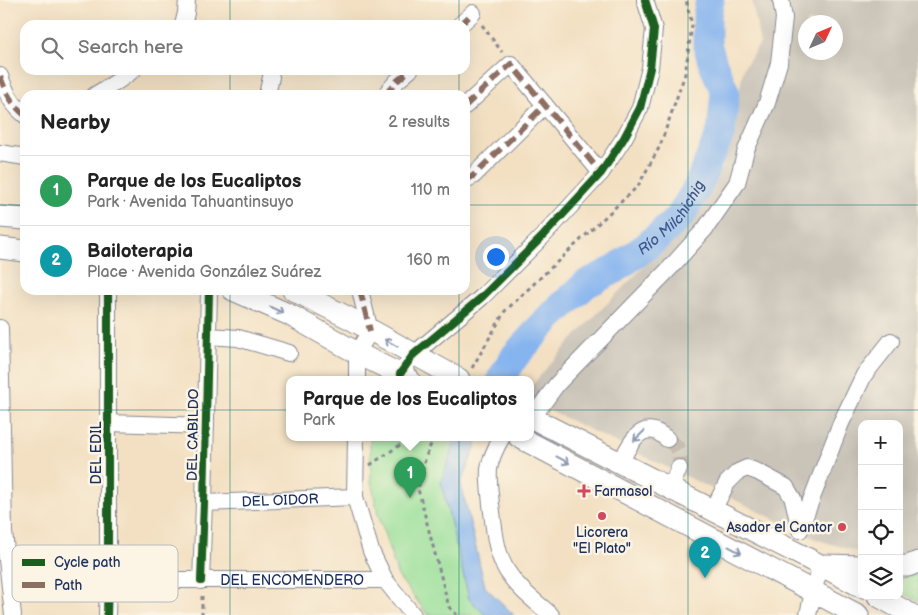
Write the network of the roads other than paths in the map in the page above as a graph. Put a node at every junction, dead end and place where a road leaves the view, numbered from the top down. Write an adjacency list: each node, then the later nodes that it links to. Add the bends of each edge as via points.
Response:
1 (187, 0): 5 (street)
2 (645, 0): 19 (street, via 654,29 650,68 640,108)
3 (781, 0): 41 (street, via 784,18 779,63 767,103 746,150 737,184 705,229 558,384)
4 (473, 13): 6 (street)
5 (184, 20)
6 (465, 20)
7 (126, 75): 11 (street)
8 (405, 75): 13 (street)
9 (0, 76): 16 (street)
10 (271, 77): 12 (street)
11 (103, 90)
12 (268, 90)
13 (390, 90)
14 (470, 101): 15 (street, via 511,64)
15 (545, 105): 19 (street); 20 (street)
16 (20, 111)
17 (0, 152): 18 (street)
18 (20, 156)
19 (601, 173): 36 (street, via 482,297)
20 (470, 178)
21 (0, 217): 22 (main road)
22 (20, 219)
23 (0, 248): 24 (main road)
24 (20, 250)
25 (108, 295): 43 (street, DEL EDIL)
26 (209, 295): 32 (street, DEL CABILDO)
27 (244, 295): 35 (main road, one-way to 35, via 290,315)
28 (303, 295): 31 (main road)
29 (361, 295): 31 (street)
30 (0, 328): 70 (street, via 4,532)
31 (370, 331): 35 (street); 36 (main road, one-way to 31)
32 (208, 336): 34 (street, via 238,338); 44 (street, DEL CABILDO)
33 (891, 340): 56 (street, via 864,375 841,423)
34 (289, 353)
35 (357, 353): 37 (street); 38 (main road)
36 (413, 354): 39 (street); 40 (main road)
37 (357, 376)
38 (402, 376)
39 (404, 376)
40 (453, 376)
41 (534, 414)
42 (534, 420): 49 (main road)
43 (108, 422): 44 (street); 57 (street, DEL EDIL)
44 (206, 426): 53 (street, DEL CABILDO)
45 (667, 439): 49 (street, one-way to 49, via 655,431 645,430 638,434)
46 (356, 441): 52 (street)
47 (500, 441): 73 (street, via 489,469 494,529 501,558 518,586)
48 (528, 441): 55 (main road, one-way to 55)
49 (620, 464): 51 (main road)
50 (679, 468): 51 (street)
51 (670, 489): 54 (main road)
52 (355, 498): 53 (street, DEL OIDOR); 63 (street, via 371,551)
53 (204, 503): 65 (street, DEL CABILDO)
54 (708, 507): 55 (main road); 56 (street, via 727,483 746,468 786,487 793,499); 58 (main road)
55 (692, 528): 67 (main road, one-way to 67)
56 (800, 529): 58 (street)
57 (108, 545)
58 (799, 554): 60 (main road)
59 (918, 562): 62 (main road)
60 (821, 565): 61 (main road); 66 (main road); 67 (street)
61 (858, 566)
62 (903, 566)
63 (385, 580): 65 (street, DEL ENCOMENDERO); 72 (street)
64 (178, 581): 65 (street, DEL ENCOMENDERO)
65 (201, 581)
66 (858, 585)
67 (815, 593): 74 (street); 75 (main road); 76 (main road)
68 (885, 600): 77 (main road)
69 (107, 602): 71 (street, DEL EDIL)
70 (13, 615)
71 (107, 615)
72 (413, 615)
73 (551, 615)
74 (808, 615)
75 (851, 615)
76 (858, 615)
77 (912, 615)

